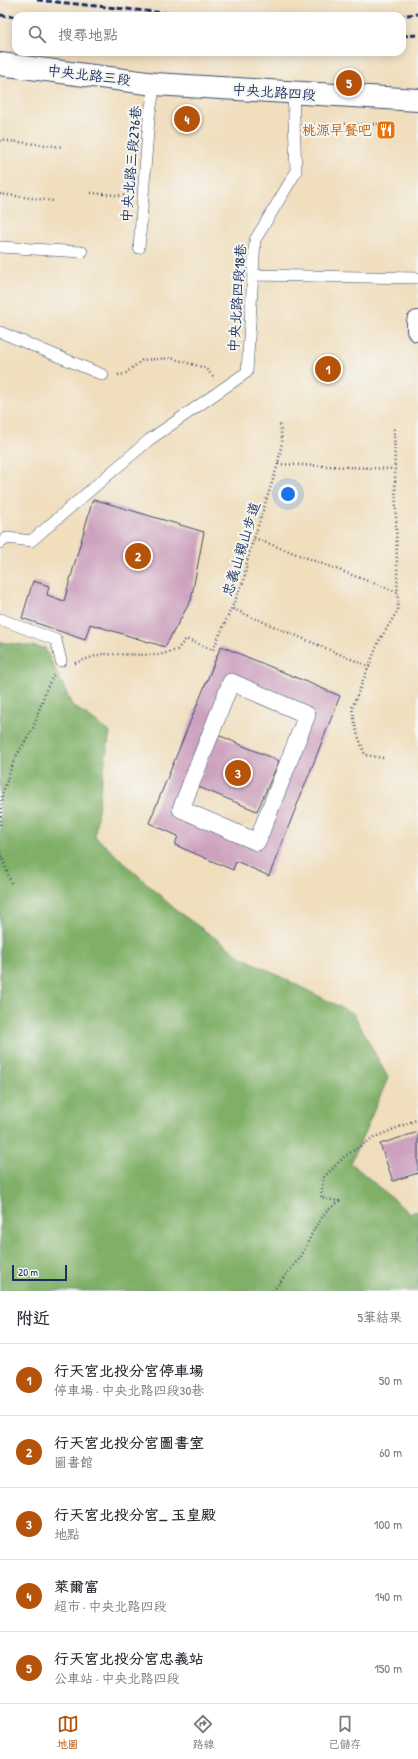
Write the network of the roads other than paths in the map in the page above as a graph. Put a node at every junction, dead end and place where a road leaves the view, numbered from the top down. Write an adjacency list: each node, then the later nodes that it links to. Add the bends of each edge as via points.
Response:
1 (0, 64): 2 (street, 中央北路三段)
2 (155, 84): 3 (street, 中央北路四段); 6 (lane, 中央北路三段276巷, via 149,118)
3 (293, 92): 4 (street, 中央北路四段); 8 (lane, 中央北路四段18巷, via 296,172 255,240)
4 (418, 100)
5 (0, 247): 7 (lane)
6 (139, 248)
7 (82, 252)
8 (253, 275): 9 (lane); 14 (lane, 中央北路四段18巷, via 247,372 149,440 31,541 7,538)
9 (418, 278)
10 (418, 322): 11 (street)
11 (418, 330)
12 (0, 332): 13 (lane)
13 (103, 375)
14 (0, 543)
15 (0, 619): 16 (lane, via 56,640)
16 (61, 661)
17 (257, 842): 17 (street, via 181,809 231,682 307,715)

